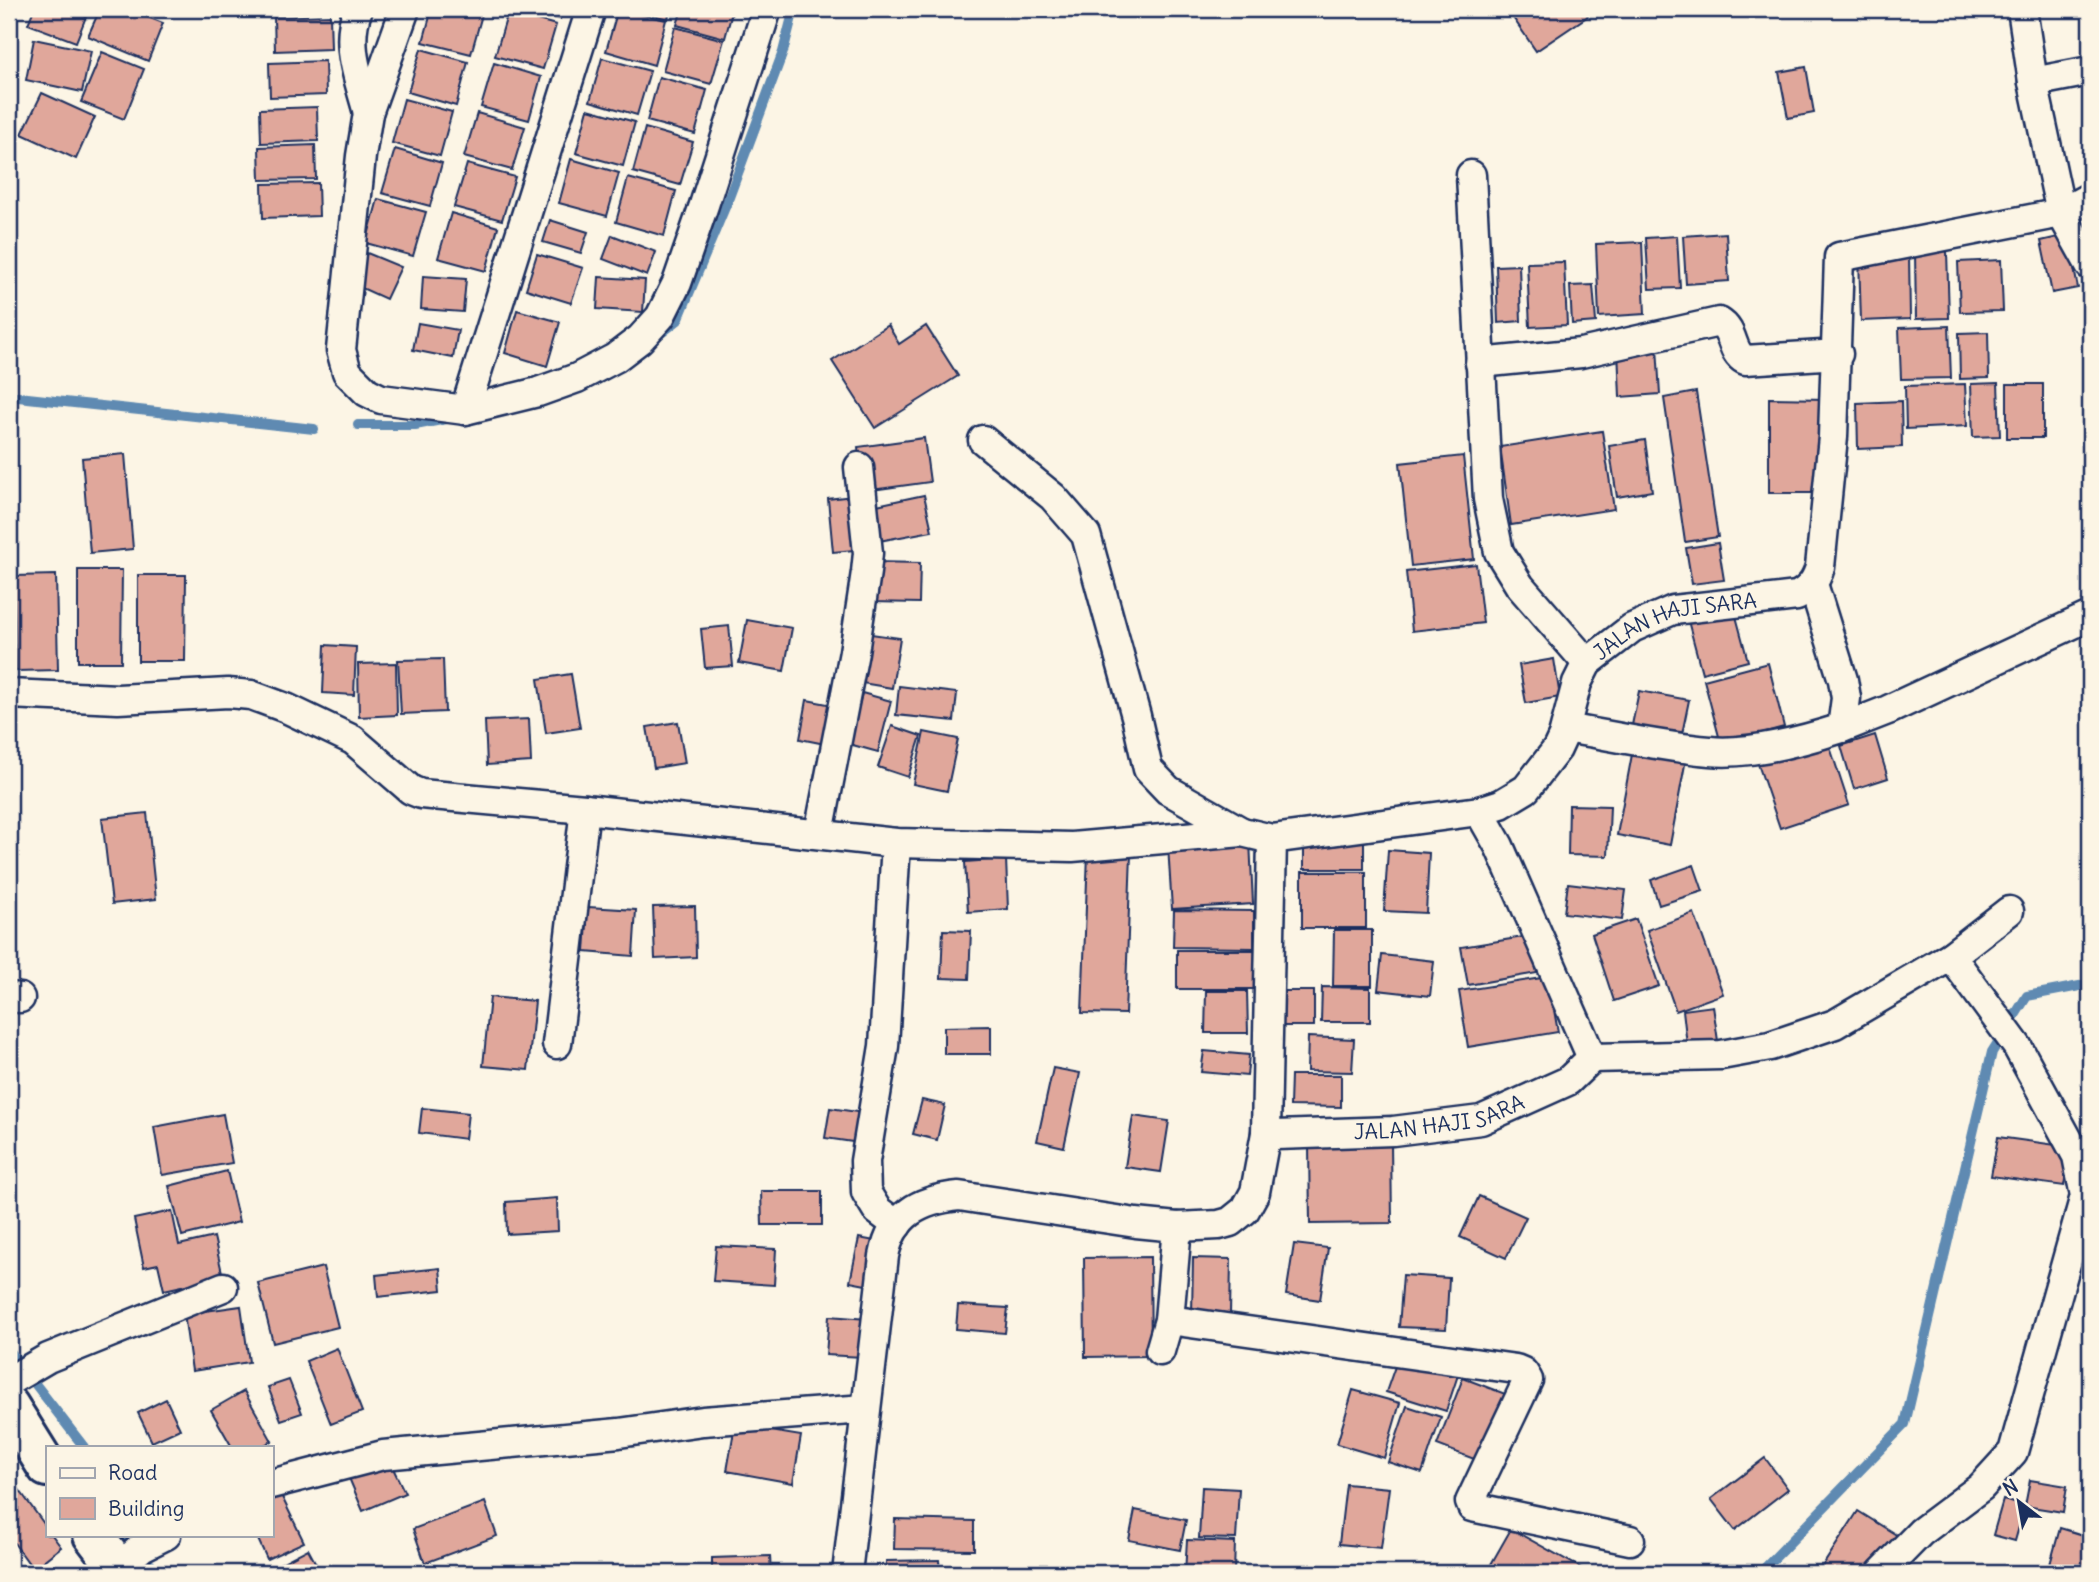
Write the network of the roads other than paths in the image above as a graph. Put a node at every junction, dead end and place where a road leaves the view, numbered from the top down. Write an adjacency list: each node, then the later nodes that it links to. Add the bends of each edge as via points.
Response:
1 (358, 9): 8 (street, via 351,38)
2 (405, 9): 8 (street)
3 (591, 9): 15 (street)
4 (766, 9): 15 (street, via 700,218 660,317 615,358 577,378)
5 (2022, 9): 7 (street)
6 (2090, 71): 7 (street)
7 (2033, 82): 11 (street)
8 (368, 113): 15 (street, via 341,349 347,372 367,392 381,398)
9 (1471, 175): 14 (street)
10 (2090, 197): 11 (street)
11 (2061, 213): 12 (street); 13 (street, via 1839,257)
12 (2090, 265)
13 (1838, 355): 14 (street, via 1745,360 1737,355 1728,330 1719,322 1581,353); 18 (street, via 1827,507 1820,567)
14 (1480, 363): 20 (street, via 1488,499 1499,552 1520,586)
15 (464, 410)
16 (983, 440): 26 (street, via 1053,497 1086,535 1148,769 1168,790)
17 (859, 467): 27 (street, via 866,572)
18 (1813, 584): 20 (street, JALAN HAJI SARA, via 1797,596 1673,610 1632,628); 23 (street, via 1843,680)
19 (2090, 616): 23 (street)
20 (1587, 663): 22 (street, JALAN HAJI SARA)
21 (9, 694): 24 (street, via 118,699 251,695 353,740 421,794)
22 (1566, 728): 23 (street, via 1712,751 1775,745); 25 (street, JALAN HAJI SARA, via 1557,749 1527,789)
23 (1842, 728)
24 (586, 809): 27 (street); 32 (street)
25 (1479, 811): 28 (street, JALAN HAJI SARA); 33 (street, via 1499,846)
26 (1242, 832): 28 (street); 29 (street, via 1072,846)
27 (819, 833): 29 (street)
28 (1272, 839): 34 (street)
29 (896, 843): 35 (street, via 884,1046 865,1161 866,1192 877,1210)
30 (2009, 911): 31 (street)
31 (1951, 956): 33 (street, via 1835,1024 1770,1045 1721,1055); 50 (street, via 2018,1046 2077,1156 2085,1196 2013,1452 1981,1487 1921,1532)
32 (557, 1044)
33 (1592, 1058): 34 (street, JALAN HAJI SARA, via 1569,1081 1481,1120 1394,1131)
34 (1266, 1133): 36 (street, via 1255,1192 1245,1210 1219,1225)
35 (897, 1225): 36 (street, via 914,1208 958,1196); 42 (street, via 885,1249)
36 (1177, 1227): 38 (street)
37 (223, 1287): 40 (street, via 48,1358)
38 (1169, 1320): 39 (street); 47 (street, via 1523,1372 1528,1380 1470,1502 1472,1507)
39 (1160, 1351)
40 (9, 1380)
41 (9, 1406): 43 (main road)
42 (864, 1409): 44 (street, via 383,1455); 49 (street)
43 (46, 1465)
44 (273, 1483)
45 (94, 1536): 48 (main road)
46 (164, 1536): 48 (street, via 142,1547)
47 (1630, 1540)
48 (120, 1571)
49 (847, 1573)
50 (1881, 1573)

